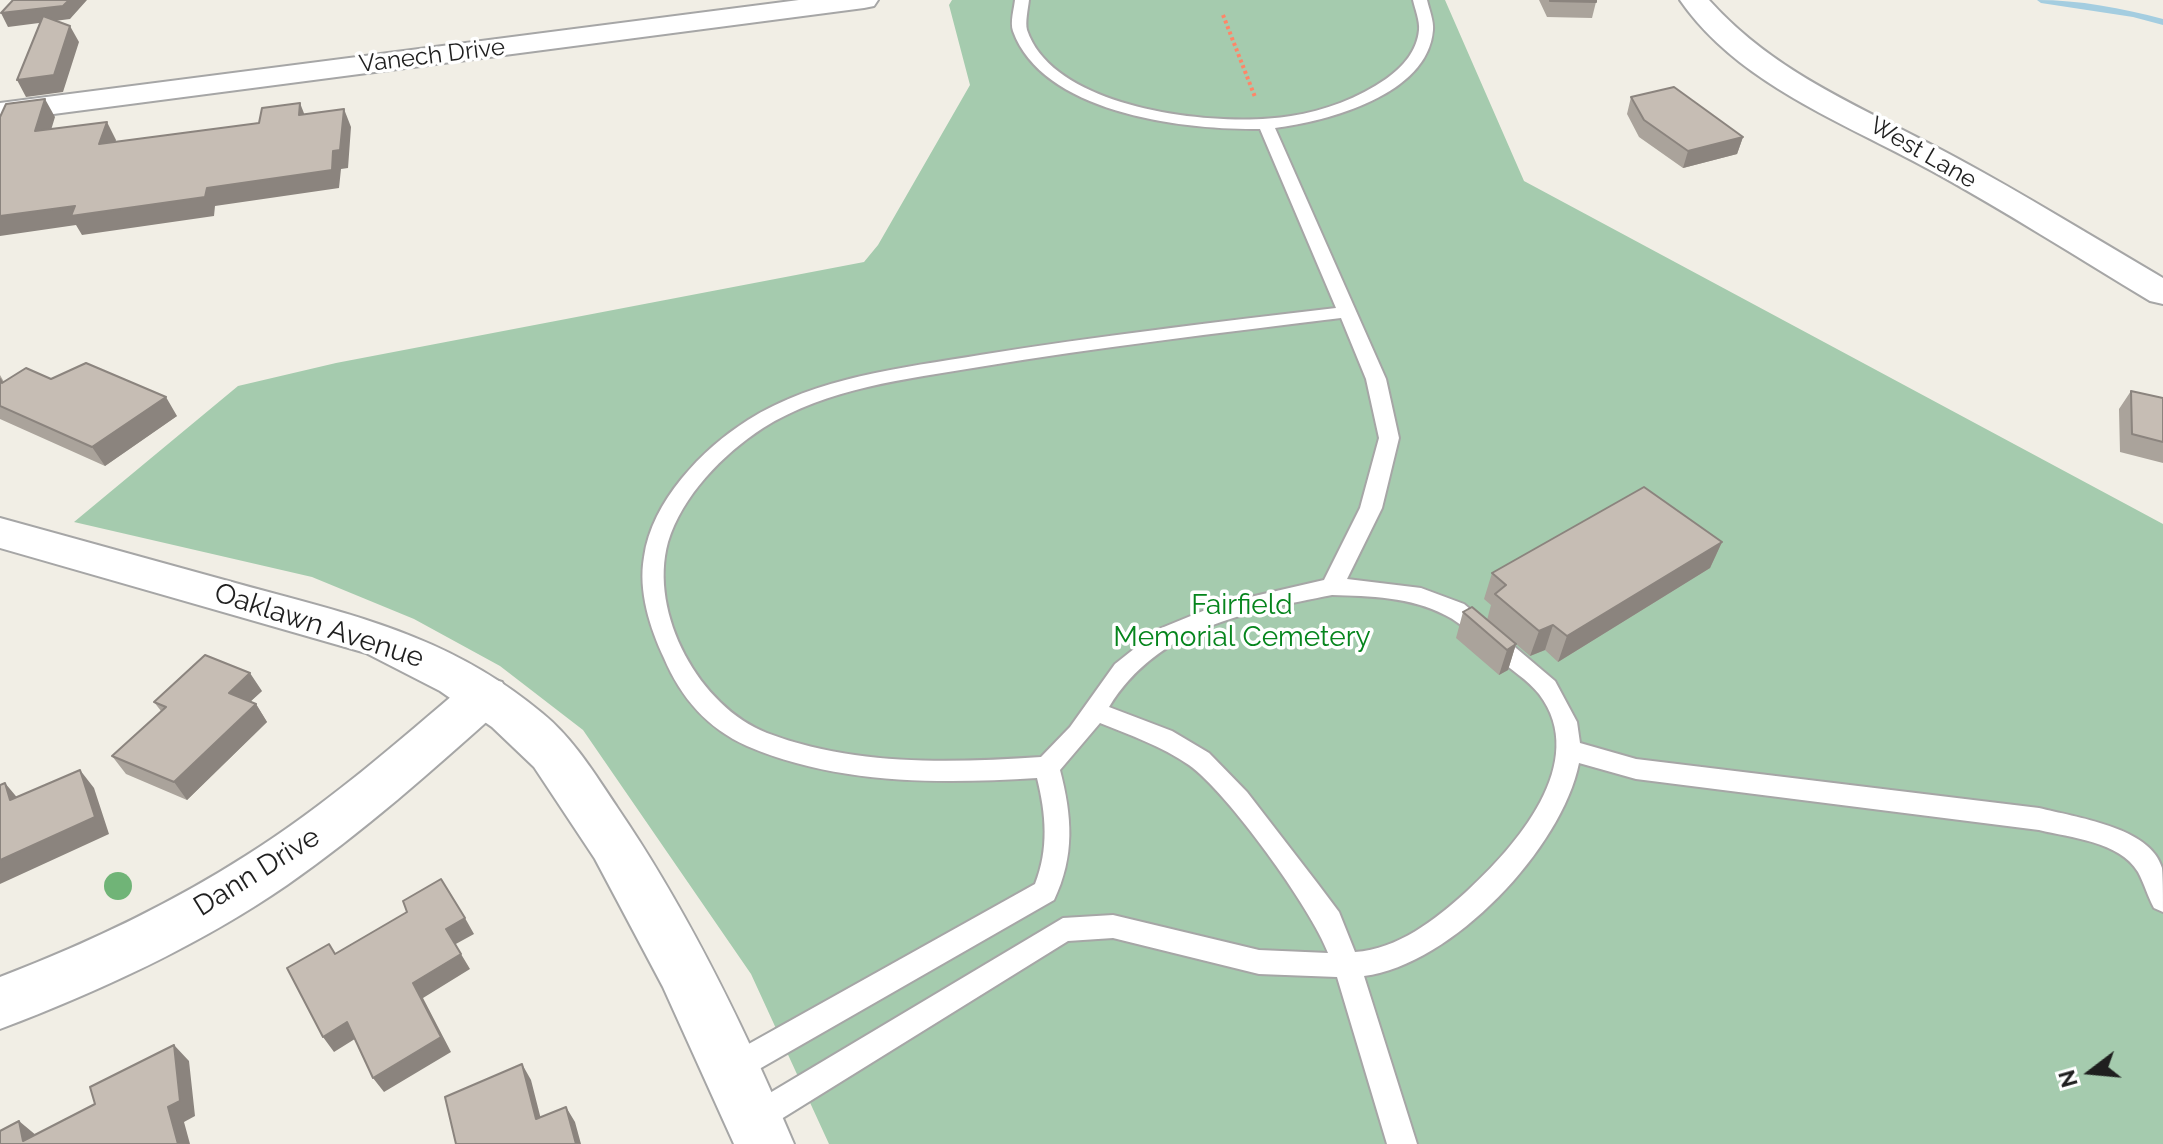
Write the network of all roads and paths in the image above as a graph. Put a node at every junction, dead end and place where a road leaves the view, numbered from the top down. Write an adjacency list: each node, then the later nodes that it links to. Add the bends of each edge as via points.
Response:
1 (864, 0): 6 (street, Vanech Drive)
2 (1022, 0): 7 (lane, via 1019,28 1045,68 1067,85 1133,109)
3 (1420, 0): 7 (lane, via 1428,36 1416,64 1402,76 1355,101)
4 (1694, 0): 8 (street, West Lane, via 1722,32 1774,74 1944,164)
5 (1223, 15): 7 (path)
6 (0, 112)
7 (1266, 124): 9 (lane)
8 (2163, 293)
9 (1349, 312): 11 (lane, via 1376,379 1389,438 1371,508); 15 (lane, via 1027,353 818,396 757,423 714,456 682,494 657,543 654,595 673,652 700,701 755,738 815,758 892,771)
10 (0, 533): 12 (street, Oaklawn Avenue, via 380,640 437,664)
11 (1332, 587): 13 (lane, via 1213,615 1162,638 1125,667); 14 (lane, via 1421,596 1456,610 1547,687 1565,722)
12 (485, 695): 18 (street, Dann Drive, via 394,775 264,872 99,962); 19 (street, Oaklawn Avenue, via 528,728 623,857 680,960)
13 (1094, 711): 15 (lane); 17 (lane, via 1163,738 1200,760 1238,799 1329,920)
14 (1569, 750): 16 (lane, via 1680,776 1880,797 2085,830 2126,844 2147,863); 17 (lane, via 1560,788 1540,826 1468,906 1418,944 1384,960)
15 (1047, 767): 19 (lane, via 1060,821 1056,868 1045,892)
16 (2163, 900)
17 (1346, 963): 20 (lane, via 1261,962 1114,924 1063,930); 21 (lane)
18 (0, 1003)
19 (730, 1070): 20 (street, Oaklawn Avenue)
20 (758, 1132)
21 (1402, 1144)

